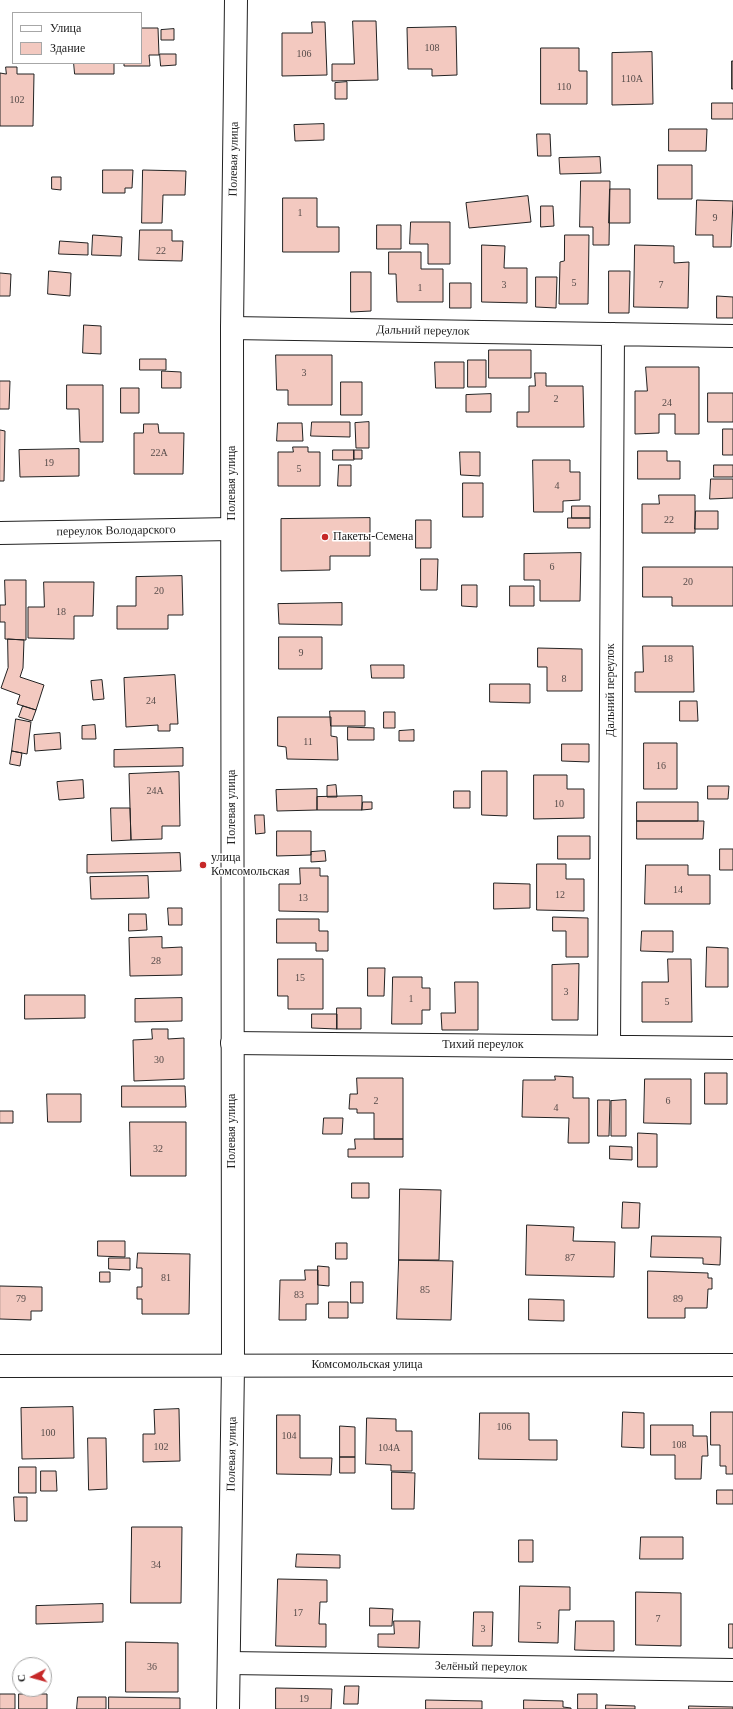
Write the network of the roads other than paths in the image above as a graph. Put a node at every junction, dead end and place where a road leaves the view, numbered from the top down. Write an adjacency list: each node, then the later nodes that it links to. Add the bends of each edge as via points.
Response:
1 (236, 0): 2 (street, Полевая улица)
2 (232, 328): 3 (street, Дальний переулок); 5 (street, Полевая улица)
3 (613, 334): 4 (street, Дальний переулок); 8 (street, Дальний переулок)
4 (733, 336)
5 (232, 529): 6 (street, переулок Володарского); 7 (street, Полевая улица)
6 (0, 532)
7 (232, 1043): 8 (street, Тихий переулок); 12 (street, Полевая улица)
8 (609, 1046): 9 (street, Тихий переулок)
9 (733, 1048)
10 (733, 1365): 12 (street, Комсомольская улица)
11 (0, 1366): 12 (street, Комсомольская улица)
12 (233, 1366): 13 (street, Полевая улица)
13 (229, 1663): 14 (street, Зелёный переулок); 15 (street, Полевая улица)
14 (733, 1670)
15 (228, 1709)

